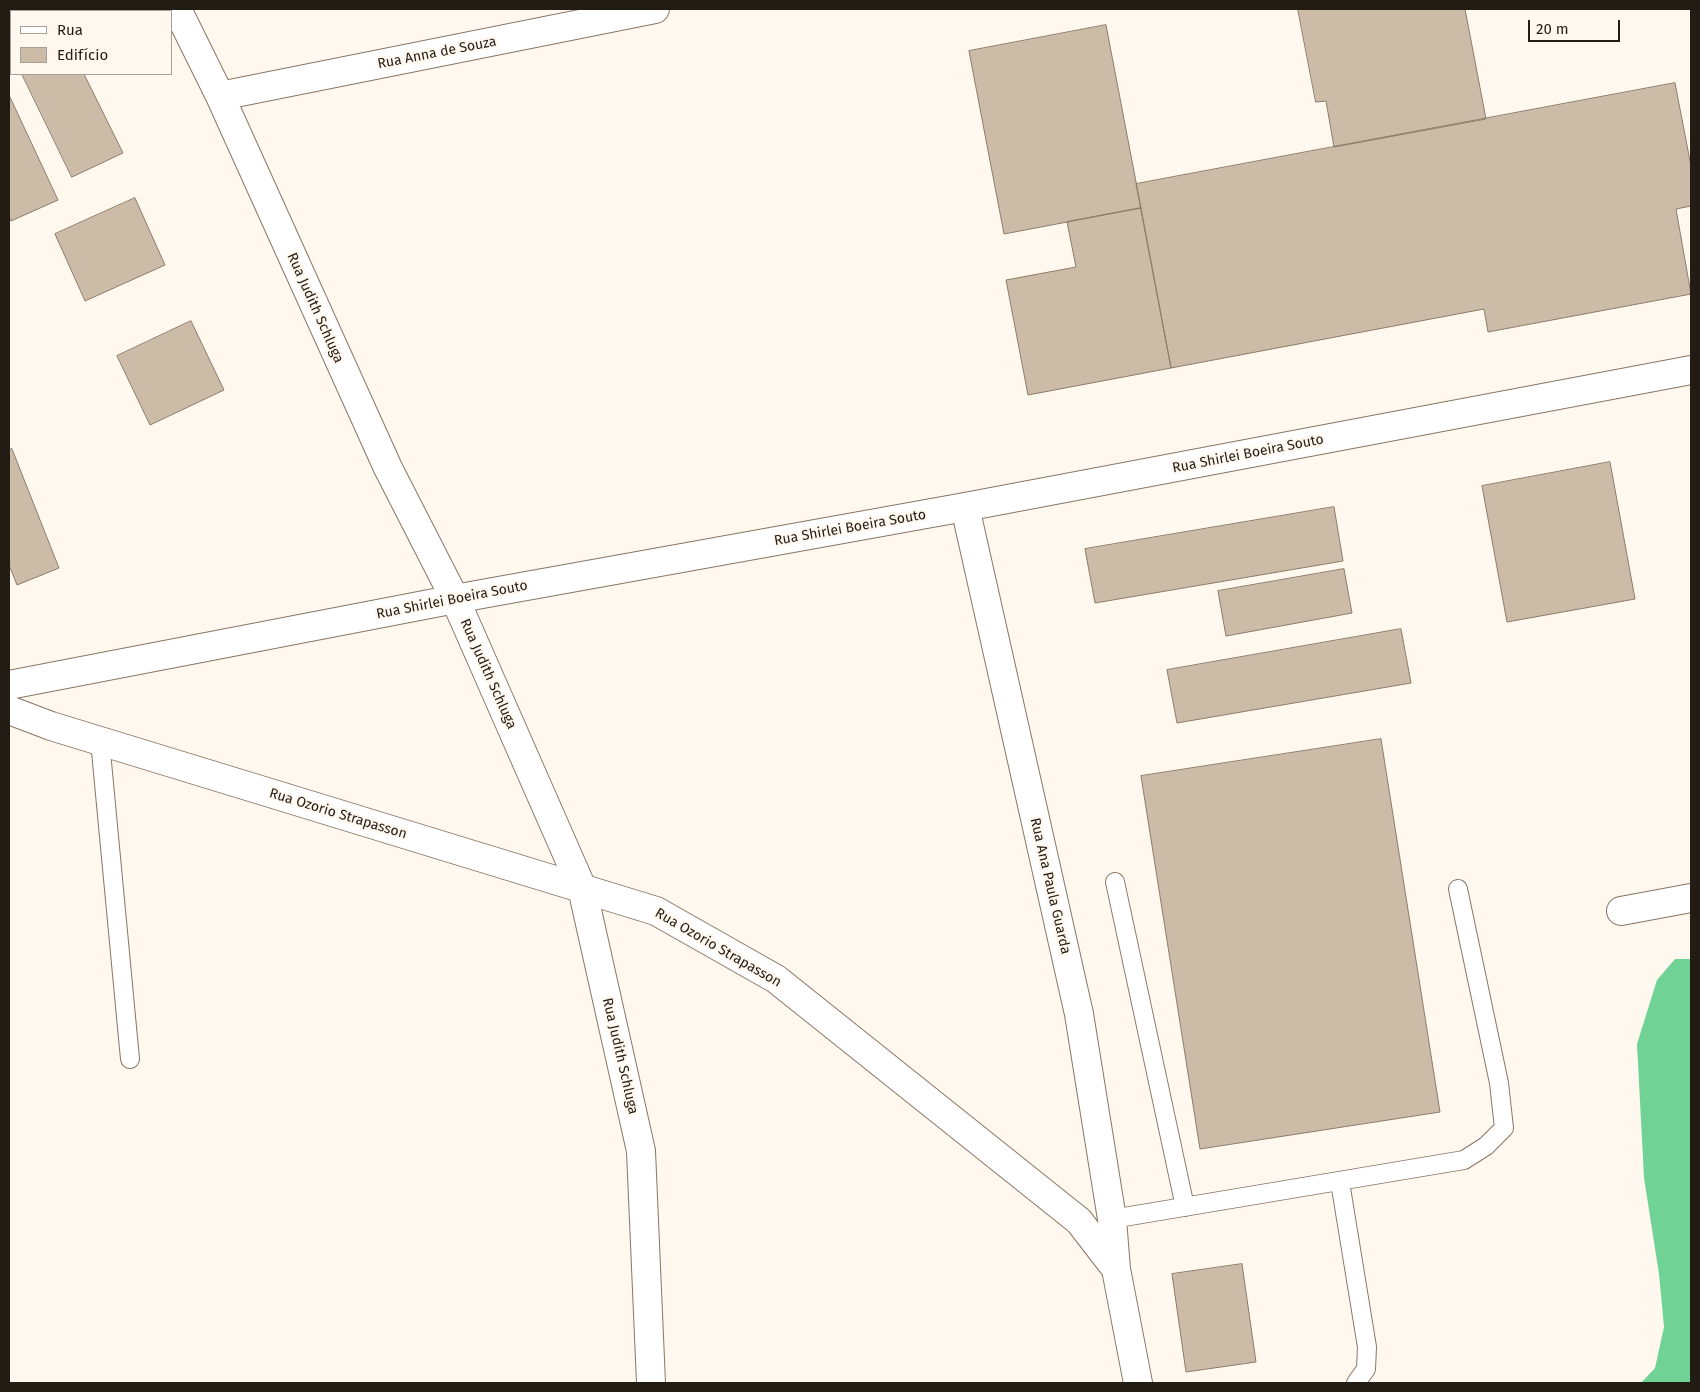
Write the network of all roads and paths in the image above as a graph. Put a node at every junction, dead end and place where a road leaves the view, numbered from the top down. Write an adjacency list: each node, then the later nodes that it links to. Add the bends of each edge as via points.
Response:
1 (176, 9): 3 (street, Rua Judith Schluga)
2 (655, 9): 3 (street, Rua Anna de Souza)
3 (220, 96): 6 (street, Rua Judith Schluga, via 388,468)
4 (1691, 370): 5 (street, Rua Shirlei Boeira Souto)
5 (964, 507): 6 (street, Rua Shirlei Boeira Souto); 18 (street, Rua Ana Paula Guarda, via 1079,1014)
6 (455, 599): 7 (street, Rua Shirlei Boeira Souto); 11 (street, Rua Judith Schluga)
7 (9, 685)
8 (9, 710): 9 (street, Rua Ozorio Strapasson)
9 (100, 741): 11 (street, Rua Ozorio Strapasson); 15 (lane)
10 (1115, 882): 17 (lane)
11 (582, 888): 19 (street, Rua Ozorio Strapasson, via 656,911 776,980 1079,1221); 20 (street, Rua Judith Schluga, via 641,1151)
12 (1458, 889): 16 (lane, via 1499,1082 1504,1128 1486,1146 1464,1160)
13 (1691, 898): 14 (street)
14 (1622, 911)
15 (130, 1059)
16 (1340, 1182): 17 (lane); 22 (lane, via 1367,1348 1366,1369)
17 (1185, 1207): 18 (lane)
18 (1112, 1219): 19 (street, Rua Ana Paula Guarda)
19 (1116, 1269): 21 (street, Rua Ozorio Strapasson)
20 (651, 1383)
21 (1138, 1383)
22 (1356, 1383)

